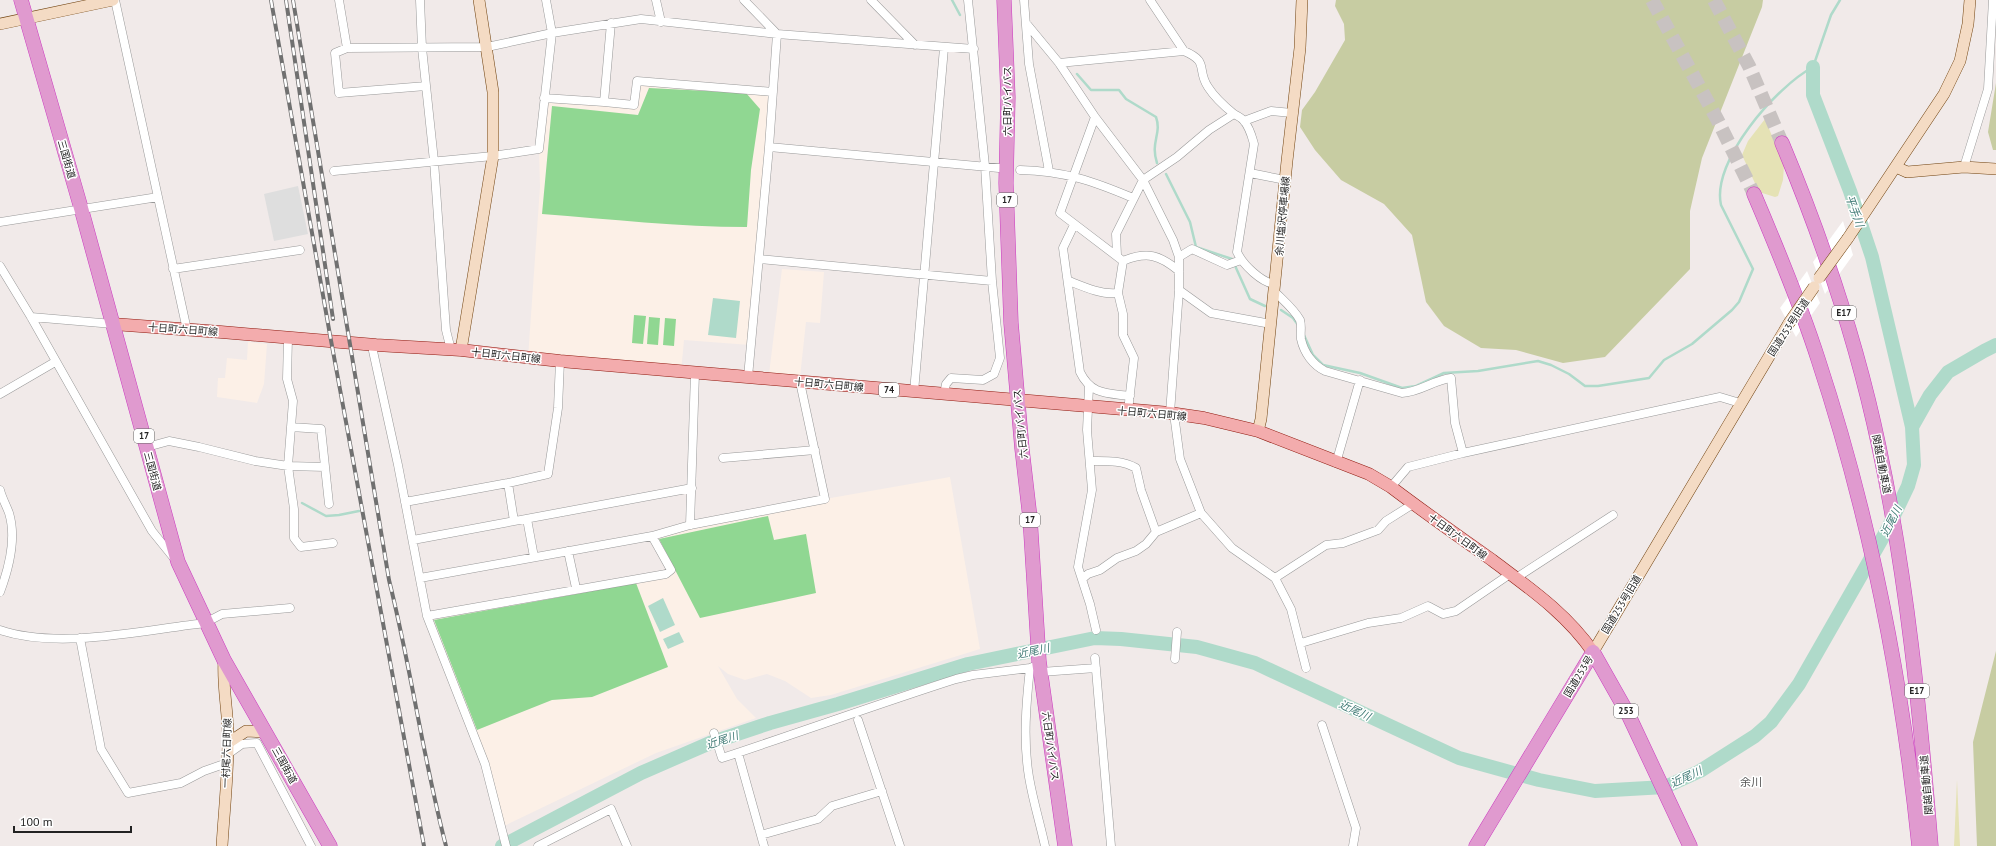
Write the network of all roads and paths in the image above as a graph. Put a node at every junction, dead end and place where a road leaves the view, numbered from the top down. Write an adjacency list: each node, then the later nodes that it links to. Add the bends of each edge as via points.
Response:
1 (21, 0): 17 (highway, 三国街道 / 17)
2 (114, 0): 17 (street); 58 (street)
3 (339, 0): 26 (street)
4 (420, 0): 27 (street)
5 (479, 0): 25 (street)
6 (546, 0): 22 (street)
7 (656, 0): 18 (street)
8 (744, 0): 23 (street)
9 (871, 0): 24 (street)
10 (968, 0): 29 (street)
11 (1004, 0): 95 (highway, 六日町バイパス / 17, via 1008,96 1006,183 1010,315)
12 (1024, 0): 20 (street)
13 (1150, 0): 30 (street)
14 (1302, 0): 36 (street, 余川塩沢停車場線, via 1300,48)
15 (1970, 0): 46 (street, 国道253号旧道, via 1960,61 1944,94)
16 (1993, 0): 47 (street, via 1988,89)
17 (27, 19): 21 (street); 60 (highway, 三国街道 / 17)
18 (661, 22): 19 (street, via 641,19); 23 (street)
19 (610, 23): 22 (street); 35 (street)
20 (1026, 23): 31 (street); 52 (street, via 1029,64)
21 (0, 24)
22 (552, 33): 25 (street); 34 (street)
23 (777, 34): 24 (street); 33 (street)
24 (915, 45): 28 (street)
25 (487, 47): 27 (street); 42 (street, via 493,92)
26 (347, 48): 27 (street); 32 (street, via 335,52 339,93)
27 (422, 48): 32 (street)
28 (944, 48): 29 (street); 44 (street)
29 (974, 49): 45 (street)
30 (1184, 51): 31 (street); 37 (street, via 1196,56 1202,63 1207,86)
31 (1059, 63): 38 (street)
32 (426, 86): 43 (street)
33 (773, 92): 35 (street, via 637,81 634,105); 41 (street)
34 (544, 98): 35 (street); 42 (street, via 539,149)
35 (604, 102)
36 (1292, 113): 39 (street, via 1270,111); 56 (street, 余川塩沢停車場線)
37 (1234, 114): 39 (street); 55 (street)
38 (1095, 117): 54 (street); 55 (street)
39 (1244, 121): 53 (street, via 1254,144)
40 (1782, 143): 173 (highway, 関越自動車道 / E17, via 1814,223 1844,313 1869,404 1896,536 1915,678)
41 (769, 147): 44 (street); 66 (street)
42 (493, 156): 43 (street); 83 (street)
43 (434, 161): 51 (street); 83 (street, via 446,330)
44 (934, 162): 45 (street); 71 (street)
45 (985, 166): 48 (street); 72 (street)
46 (1896, 167): 47 (street, via 1906,172); 96 (street, 国道253号旧道, bridge, via 1788,324)
47 (1964, 167): 49 (street)
48 (999, 168)
49 (1996, 169)
50 (1020, 170): 52 (street)
51 (334, 171)
52 (1049, 171): 54 (street)
53 (1250, 173): 56 (street); 67 (street, via 1237,252)
54 (1073, 175): 59 (street); 62 (street, via 1060,213)
55 (1143, 180): 59 (street); 64 (street)
56 (1285, 180): 74 (street, 余川塩沢停車場線)
57 (1754, 194): 172 (highway, 関越自動車道 / E17, via 1818,357 1867,528 1908,740)
58 (158, 196): 60 (street); 69 (street)
59 (1133, 198): 65 (street, via 1116,234)
60 (81, 208): 61 (street); 78 (highway, 三国街道 / 17)
61 (0, 222)
62 (1074, 225): 65 (street); 73 (street, via 1063,248)
63 (300, 250): 69 (street)
64 (1179, 256): 67 (street, via 1192,249 1227,265); 70 (street)
65 (1120, 258): 70 (street, via 1153,256 1165,259); 76 (street)
66 (760, 259): 71 (street); 87 (street)
67 (1241, 260): 74 (street)
68 (0, 266): 77 (street)
69 (173, 269): 80 (street)
70 (1179, 271): 75 (street)
71 (925, 275): 72 (street); 91 (street)
72 (992, 281): 93 (street, via 1000,358 994,374 982,380 952,378 946,384)
73 (1069, 282): 76 (street, via 1096,291); 90 (street, via 1080,372)
74 (1275, 288): 79 (street, 余川塩沢停車場線); 88 (street, via 1301,322 1301,339 1316,366 1325,371)
75 (1179, 290): 79 (street, via 1211,313); 99 (street)
76 (1118, 293): 94 (street, via 1123,314 1123,335 1134,358)
77 (31, 317): 78 (street); 85 (street)
78 (113, 324): 80 (main road, 十日町六日町線 / 74); 102 (highway, 三国街道 / 17)
79 (1272, 324): 101 (street, 余川塩沢停車場線)
80 (187, 330): 81 (main road, 十日町六日町線 / 74)
81 (288, 338): 82 (main road, 十日町六日町線 / 74); 100 (street, via 287,379 293,401)
82 (376, 345): 83 (main road, 十日町六日町線 / 74); 114 (street, via 373,351)
83 (456, 350): 84 (main road, 十日町六日町線 / 74)
84 (560, 361): 86 (main road, 十日町六日町線 / 74); 110 (street, via 558,408 548,474)
85 (55, 362): 92 (street); 128 (street, via 152,531)
86 (695, 373): 87 (main road, 十日町六日町線 / 74); 112 (street)
87 (748, 377): 89 (main road, 十日町六日町線 / 74)
88 (1360, 380): 104 (street, via 1402,393 1451,378 1455,424); 107 (street)
89 (800, 382): 91 (main road, 十日町六日町線 / 74); 103 (street)
90 (1089, 387): 94 (street, via 1101,393); 97 (street)
91 (914, 392): 93 (main road, 十日町六日町線 / 74)
92 (0, 394)
93 (944, 394): 95 (main road, 十日町六日町線 / 74)
94 (1130, 396): 98 (street)
95 (1017, 400): 97 (main road, 十日町六日町線 / 74); 147 (highway, 六日町バイパス / 17, via 1035,582)
96 (1740, 403): 104 (street, via 1720,397); 143 (street, 国道253号旧道)
97 (1088, 407): 98 (main road, 十日町六日町線 / 74); 106 (street)
98 (1128, 411): 99 (main road, 十日町六日町線 / 74)
99 (1172, 414): 101 (main road, 十日町六日町線 / 74, via 1204,418); 117 (street, via 1180,459)
100 (291, 427): 108 (street); 109 (street, via 321,428)
101 (1258, 431): 107 (main road, 十日町六日町線 / 74)
102 (147, 447): 108 (street, via 169,442 199,446 255,461); 128 (highway, 三国街道 / 17)
103 (815, 450): 105 (street); 121 (street, via 825,499)
104 (1463, 453): 111 (street, via 1408,467)
105 (724, 458)
106 (1090, 462): 122 (street, via 1112,461 1136,468); 132 (street, via 1092,490 1078,567)
107 (1336, 462): 111 (main road, 十日町六日町線 / 74, via 1368,474)
108 (288, 466): 109 (street); 125 (street, via 294,509 294,538 301,547)
109 (325, 468): 115 (street)
110 (508, 483): 114 (street); 120 (street)
111 (1391, 487): 116 (main road, 十日町六日町線 / 74)
112 (692, 488): 119 (street); 121 (street)
113 (0, 490): 134 (street, via 9,513 12,534 10,558)
114 (405, 502): 124 (street)
115 (329, 504)
116 (1413, 504): 129 (main road, 十日町六日町線 / 74); 131 (street, via 1386,521 1378,530 1343,543 1326,545)
117 (1201, 513): 122 (street); 131 (street, via 1232,548)
118 (1613, 515): 129 (street)
119 (527, 519): 120 (street); 127 (street)
120 (514, 521): 124 (street)
121 (690, 526): 123 (street)
122 (1156, 532): 132 (street, via 1136,551 1117,558)
123 (652, 536): 126 (street); 133 (street, via 671,570 666,574)
124 (412, 540): 130 (street)
125 (333, 543)
126 (568, 551): 127 (street); 133 (street)
127 (534, 557): 130 (street)
128 (178, 562): 137 (highway, 三国街道 / 17)
129 (1513, 576): 142 (street, via 1456,611 1443,614 1428,606 1401,618 1368,623); 143 (main road, 十日町六日町線 / 74, via 1538,593 1568,621)
130 (420, 578): 136 (street)
131 (1275, 578): 142 (street, via 1291,609)
132 (1082, 579): 139 (street)
133 (576, 588): 136 (street)
134 (0, 592)
135 (290, 608): 137 (street, via 222,614)
136 (427, 616): 161 (street, via 485,764)
137 (205, 622): 141 (street); 146 (highway, 三国街道 / 17)
138 (0, 630): 141 (street, via 18,636)
139 (1096, 630)
140 (1178, 632): 145 (street)
141 (80, 638): 154 (street, via 101,749 128,794 181,783 204,771)
142 (1301, 643): 149 (street)
143 (1593, 652): 170 (highway, 国道253号); 171 (highway, 国道253号 / 253, via 1628,714)
144 (1095, 658): 148 (street)
145 (1175, 659)
146 (224, 660): 152 (highway, 三国街道 / 17); 154 (street, 一村尾六日町線)
147 (1037, 666): 148 (street); 155 (street, via 973,674); 166 (street, via 1026,726 1026,754); 167 (highway, 六日町バイパス / 17)
148 (1096, 668): 168 (street)
149 (1306, 668)
150 (858, 720): 156 (street)
151 (1322, 725): 169 (street, via 1356,828)
152 (266, 732): 154 (street, via 246,731); 160 (highway, 三国街道 / 17)
153 (715, 734): 155 (street, via 722,758)
154 (228, 753): 158 (street, 一村尾六日町線); 159 (street, via 242,744 257,743)
155 (738, 753): 157 (street)
156 (882, 791): 157 (street, via 832,806 818,819); 165 (street)
157 (761, 835): 164 (street)
158 (222, 846)
159 (311, 846)
160 (330, 846)
161 (506, 846)
162 (538, 846): 163 (street, via 611,809)
163 (627, 846)
164 (764, 846)
165 (900, 846)
166 (1044, 846)
167 (1065, 846)
168 (1111, 846)
169 (1353, 846)
170 (1476, 846)
171 (1690, 846)
172 (1920, 846)
173 (1932, 846)

